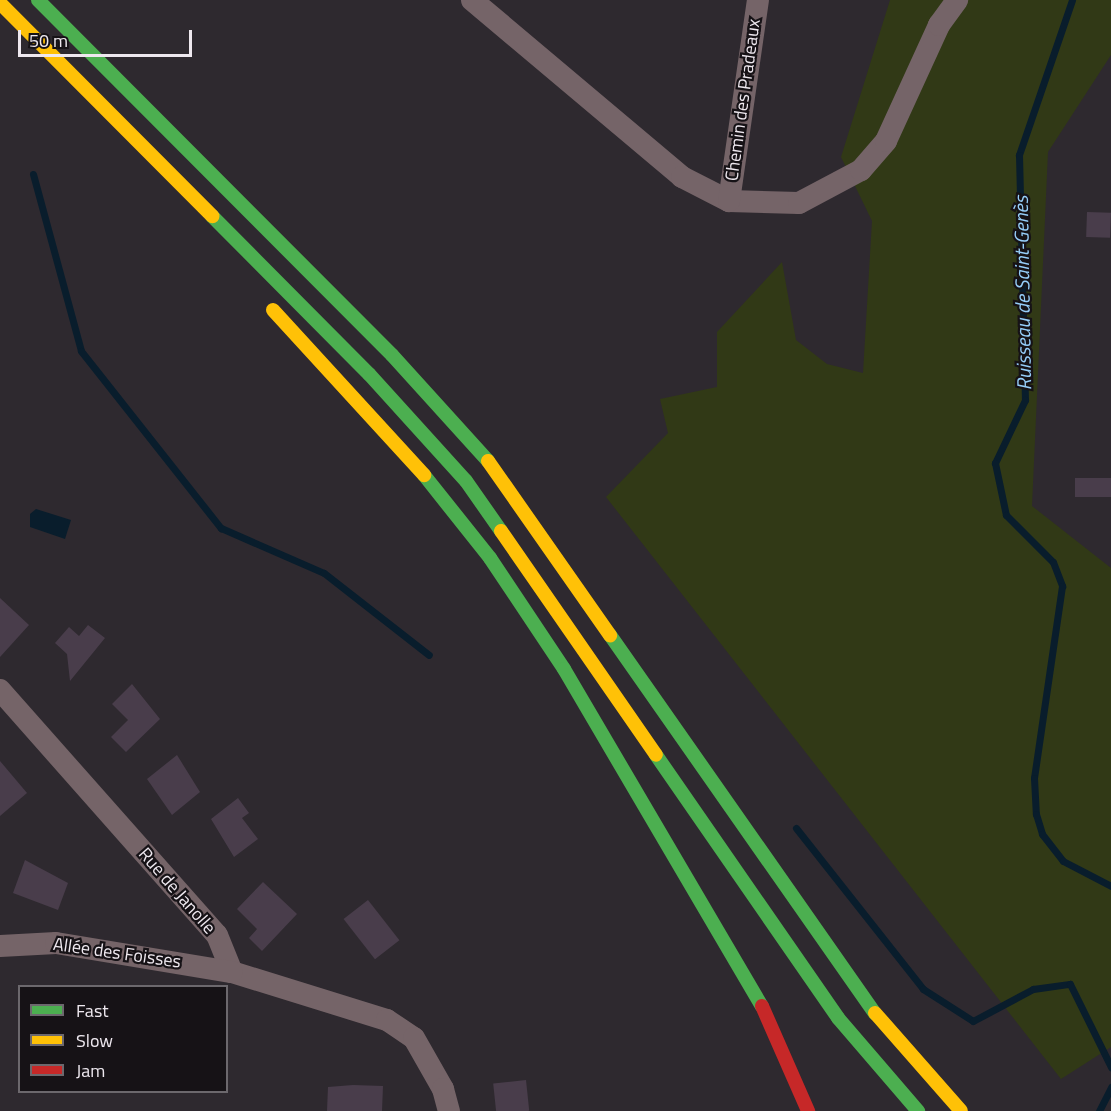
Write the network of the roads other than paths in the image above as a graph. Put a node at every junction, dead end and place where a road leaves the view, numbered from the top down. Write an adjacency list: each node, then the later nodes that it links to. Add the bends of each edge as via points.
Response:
1 (38, 0): 16 (highway, via 392,355 491,464 865,1002)
2 (472, 0): 7 (street, via 646,151)
3 (758, 0): 7 (street, Chemin des Pradeaux)
4 (957, 0): 7 (street, via 939,25 886,141 861,170 799,203)
5 (0, 3): 6 (highway)
6 (132, 140): 8 (highway); 15 (highway, via 369,374 466,481 838,1018)
7 (729, 201)
8 (212, 239)
9 (265, 300): 14 (highway, via 406,452 490,558 564,669 740,961 797,1077)
10 (0, 690): 12 (street, Rue de Janolle, via 217,935)
11 (0, 946): 12 (street, Allée des Foisses, via 56,943)
12 (232, 972): 13 (street, via 387,1020 414,1038 443,1089)
13 (449, 1111)
14 (808, 1111)
15 (918, 1111)
16 (961, 1111)

